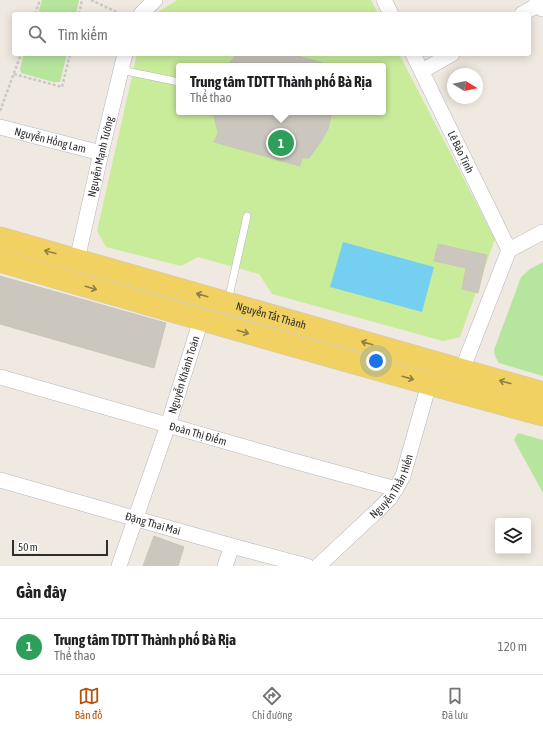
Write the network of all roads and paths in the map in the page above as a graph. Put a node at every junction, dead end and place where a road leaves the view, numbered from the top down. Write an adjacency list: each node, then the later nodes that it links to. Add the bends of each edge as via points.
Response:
1 (40, 0): 7 (path)
2 (82, 0): 8 (path)
3 (91, 0): 9 (path)
4 (154, 0): 10 (street)
5 (384, 0): 11 (street)
6 (541, 3): 12 (street)
7 (36, 12)
8 (79, 12)
9 (117, 12)
10 (143, 12)
11 (390, 12)
12 (525, 12)
13 (20, 56): 20 (path)
14 (70, 56): 20 (path, via 62,87)
15 (124, 56): 18 (street, Nguyễn Mạnh Tường)
16 (413, 56): 19 (street, Lê Bảo Tịnh)
17 (448, 56): 19 (street)
18 (121, 70): 21 (lane); 24 (street, Nguyễn Mạnh Tường)
19 (422, 71): 28 (street, Lê Bảo Tịnh)
20 (14, 74): 22 (path)
21 (176, 81)
22 (0, 111)
23 (0, 127): 24 (street, Nguyễn Hồng Lam)
24 (101, 153): 29 (street, Nguyễn Mạnh Tường)
25 (247, 216): 31 (lane)
26 (543, 232): 28 (street)
27 (0, 238): 29 (main road, Nguyễn Tất Thành, one-way to 27)
28 (509, 250): 33 (street)
29 (77, 260): 31 (main road, Nguyễn Tất Thành, one-way to 29)
30 (0, 261): 32 (main road, Nguyễn Tất Thành, one-way to 32)
31 (227, 303): 33 (main road, Nguyễn Tất Thành, one-way to 31)
32 (201, 320): 35 (main road, Nguyễn Tất Thành, one-way to 35); 38 (street, Nguyễn Khánh Toàn)
33 (462, 370): 36 (main road, Nguyễn Tất Thành, one-way to 33)
34 (0, 378): 38 (street, Đoàn Thị Điểm)
35 (429, 384): 37 (main road, Nguyễn Tất Thành); 40 (street, Nguyễn Thần Hiến, via 403,476)
36 (543, 393)
37 (543, 415)
38 (168, 425): 40 (street, Đoàn Thị Điểm); 41 (street, Nguyễn Khánh Toàn)
39 (0, 480): 41 (street, Đặng Thai Mai)
40 (396, 489): 46 (street, Nguyễn Thần Hiến, via 379,509)
41 (136, 518): 42 (street, Đặng Thai Mai); 43 (street, Nguyễn Khánh Toàn)
42 (232, 546): 44 (street); 45 (street, Đặng Thai Mai)
43 (119, 566)
44 (225, 566)
45 (307, 566)
46 (318, 566)

